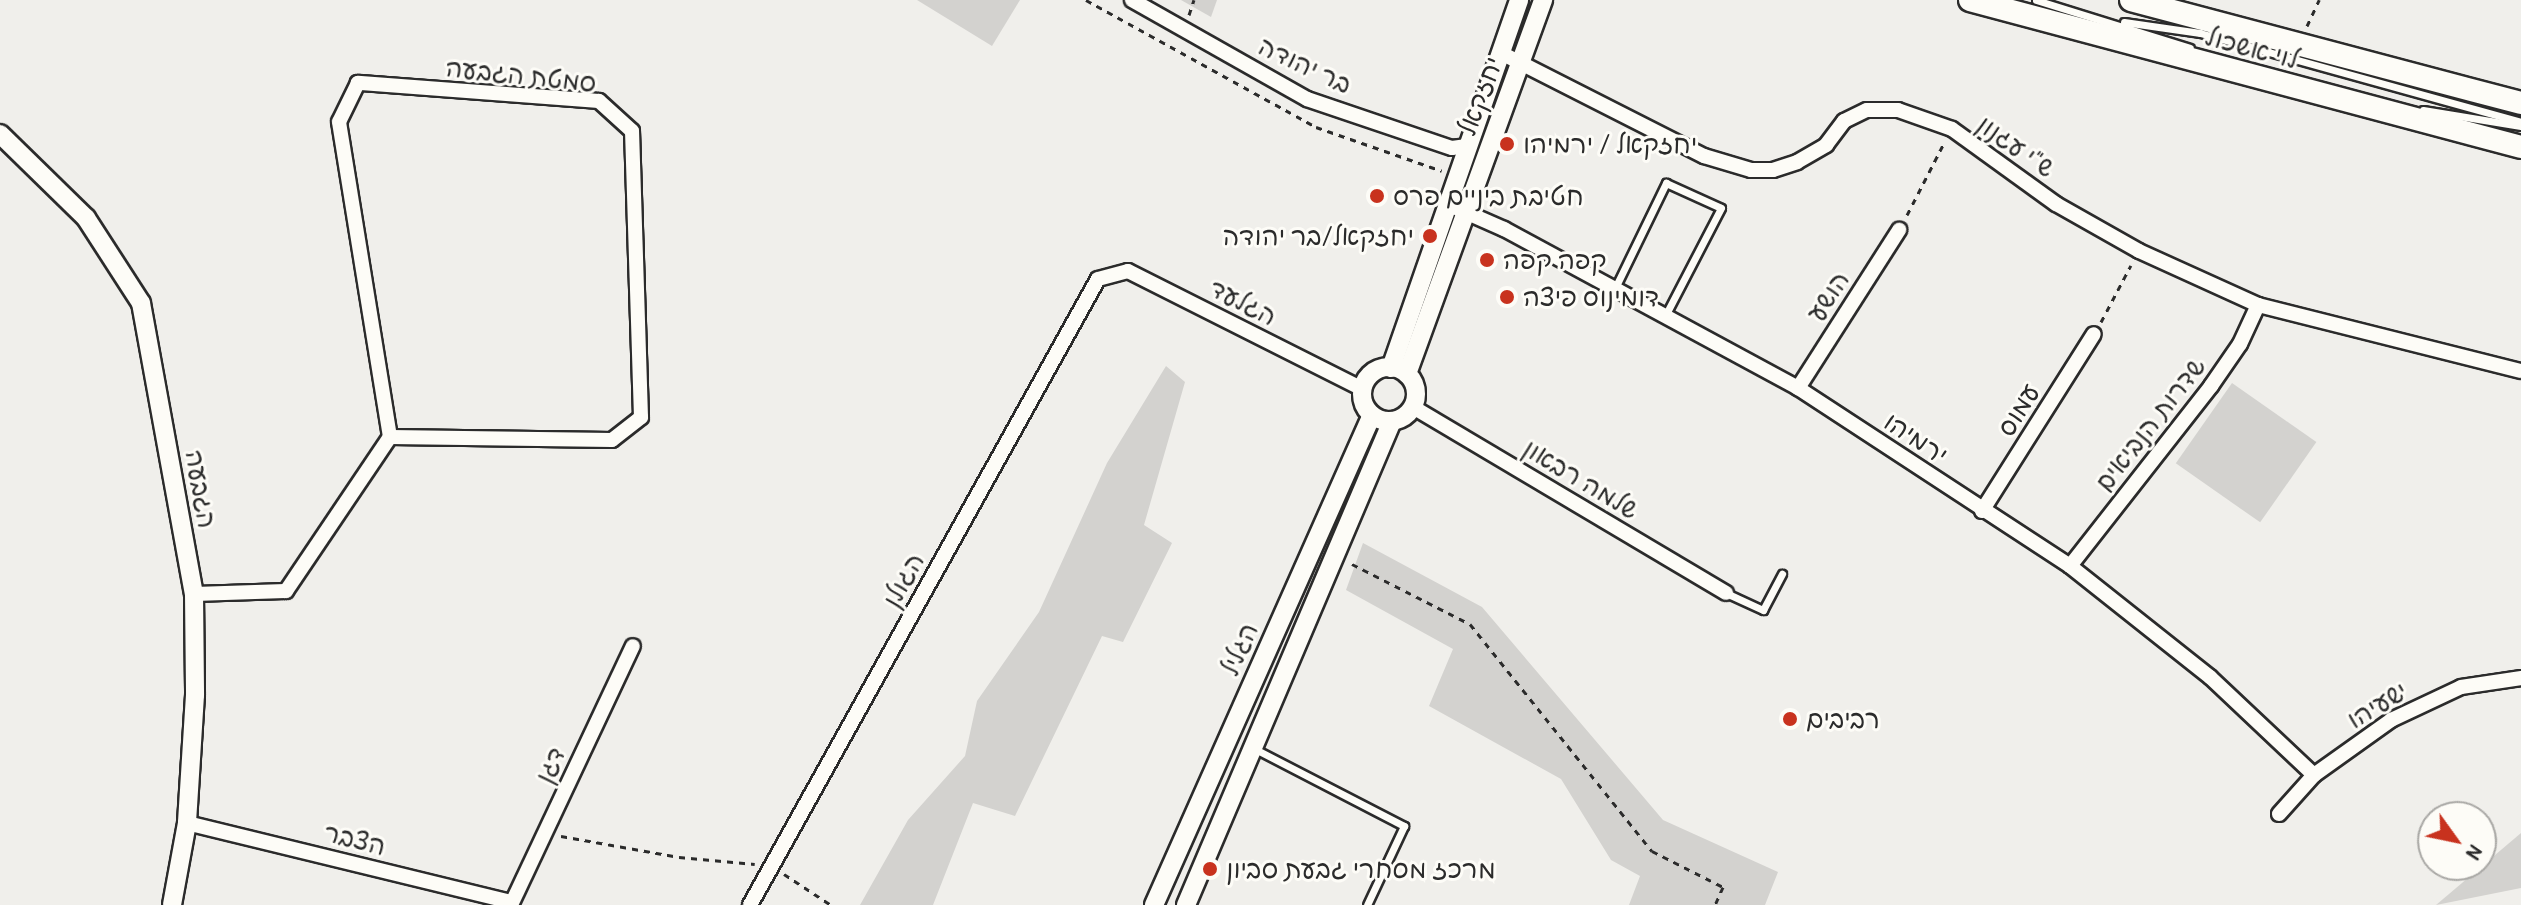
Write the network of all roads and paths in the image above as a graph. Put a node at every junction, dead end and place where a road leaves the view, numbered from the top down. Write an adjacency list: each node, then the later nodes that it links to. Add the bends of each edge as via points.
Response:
1 (1132, 0): 16 (street, בר יהודה, via 1307,99 1452,148)
2 (1519, 0): 10 (street, יחזקאל)
3 (1543, 0): 11 (street, יחזקאל)
4 (2036, 0): 8 (lane)
5 (2131, 0): 12 (main road, לוי אשכול)
6 (2319, 0): 9 (path)
7 (1981, 2): 17 (main road, לוי אשכול)
8 (2110, 20): 13 (lane, via 2200,33); 13 (lane, via 2190,48 2419,109)
9 (2303, 35)
10 (1501, 53): 11 (street, ש"י עגנון); 16 (street, יחזקאל)
11 (1522, 61): 14 (street, ש"י עגנון, via 1704,156 1751,170 1797,162 1826,145 1844,121 1867,110 1898,110); 18 (street, יחזקאל)
12 (2521, 103)
13 (2521, 124)
14 (1952, 129): 19 (path); 20 (street, ש"י עגנון, via 2056,204)
15 (0, 134): 39 (street, הגבעה, via 86,218 141,303)
16 (1467, 146): 18 (street, יחזקאל)
17 (2521, 147)
18 (1455, 208): 22 (street, ירמיהו); 26 (street)
19 (1899, 230): 28 (street, הושע)
20 (2139, 251): 23 (street, ש"י עגנון); 25 (path)
21 (1098, 279): 29 (street, הגלעד, via 1128,271); 47 (street, הגולן)
22 (1615, 288): 24 (street, ירמיהו); 24 (lane, via 1666,183 1721,208)
23 (2258, 305): 27 (street, ש"י עגנון); 36 (street, שדרות הנביאים, via 2240,344 2211,386)
24 (1666, 314): 28 (street, ירמיהו)
25 (2094, 334): 34 (street, עמוס)
26 (1399, 371): 29 (street, via 1376,371); 30 (street, via 1416,390)
27 (2521, 371)
28 (1798, 388): 34 (street, ירמיהו)
29 (1363, 389): 31 (street)
30 (1413, 407): 32 (street); 38 (street, שלמה רבאון)
31 (1372, 415): 32 (street); 52 (street, הגליל)
32 (1392, 421): 35 (street, הגליל)
33 (390, 437): 33 (street, סמטת הגבעה, via 612,440 641,417 632,131 599,101 358,83 339,122); 39 (street, via 286,591)
34 (1982, 511): 36 (street, ירמיהו)
35 (1335, 555): 42 (street, הגליל); 55 (path, via 1470,624 1652,851 1723,887)
36 (2070, 566): 43 (street, ירמיהו, via 2210,677)
37 (1782, 574): 38 (lane, via 1763,610)
38 (1726, 593)
39 (194, 594): 45 (street, הגבעה, via 195,695)
40 (633, 646): 46 (street, דגן)
41 (2521, 678): 43 (street, ישעיהו, via 2461,687 2391,720)
42 (1253, 748): 53 (street, הגליל); 54 (lane, via 1404,826)
43 (2314, 775): 44 (street, ישעיהו)
44 (2279, 814)
45 (187, 823): 48 (street, הצבר); 49 (street, הגבעה)
46 (545, 832): 47 (path, via 679,857); 48 (street, דגן)
47 (772, 866): 50 (street, הגולן); 51 (path)
48 (512, 904)
49 (172, 905)
50 (750, 905)
51 (831, 905)
52 (1154, 905)
53 (1186, 905)
54 (1367, 905)
55 (1715, 905)

